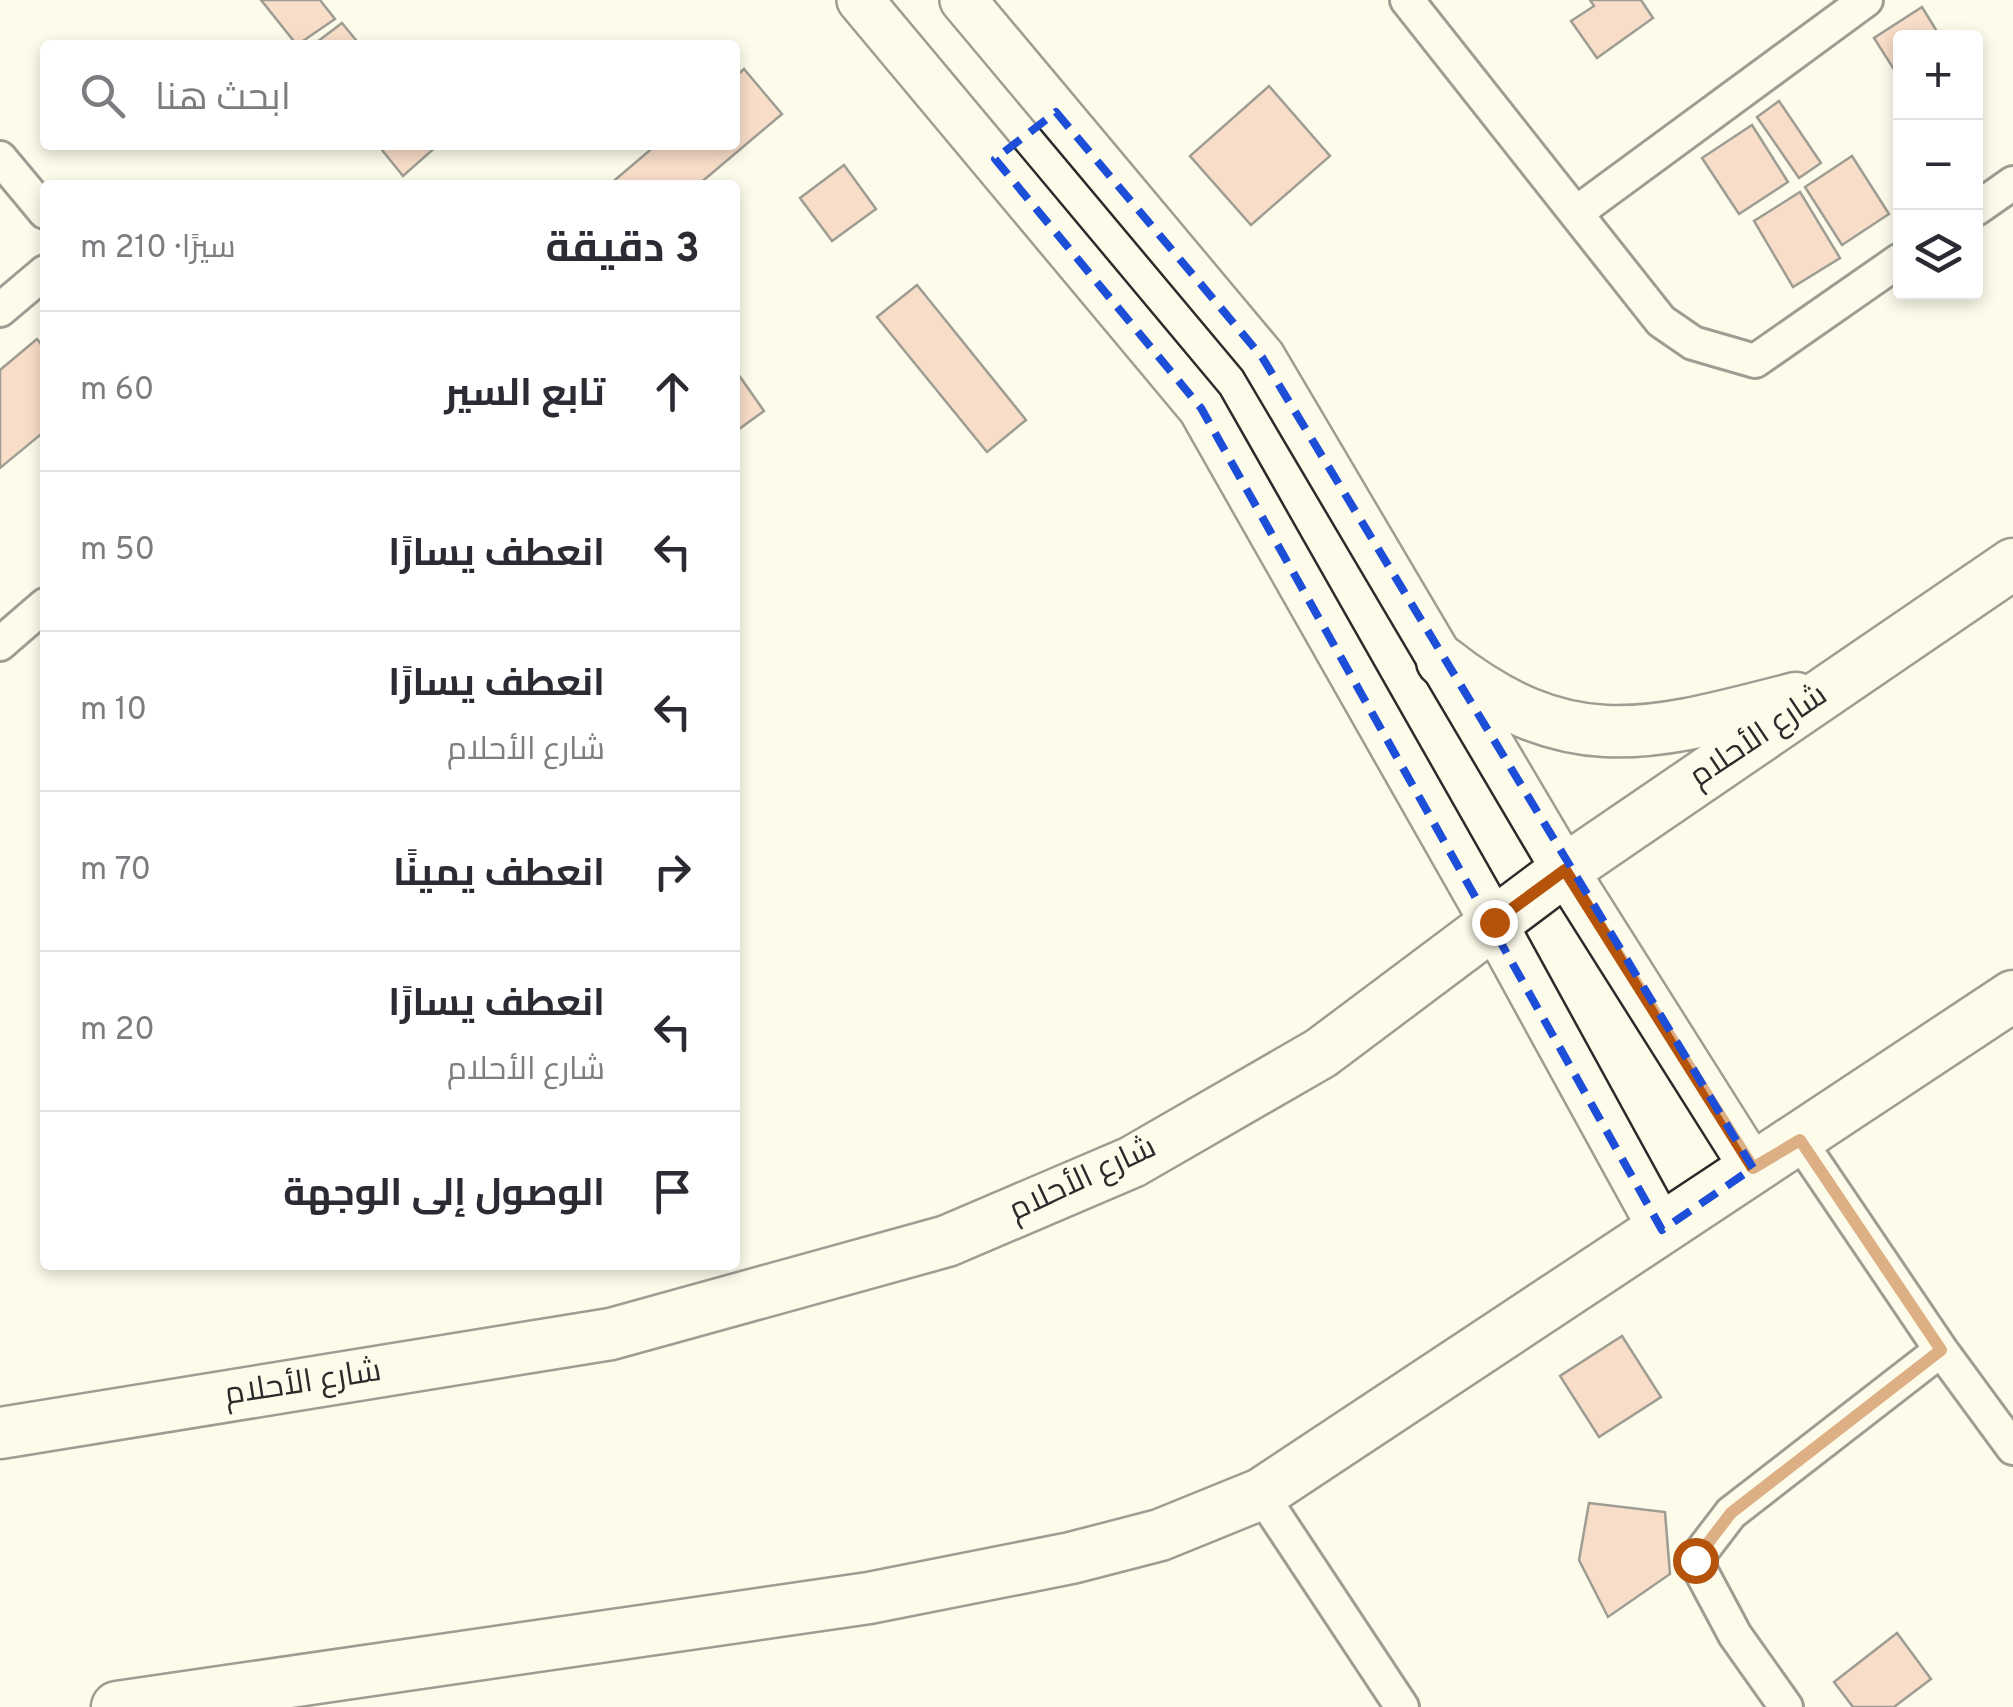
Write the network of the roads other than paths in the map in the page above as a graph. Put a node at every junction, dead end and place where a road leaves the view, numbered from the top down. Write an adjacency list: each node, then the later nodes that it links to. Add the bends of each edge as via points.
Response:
1 (860, 0): 7 (main road)
2 (963, 0): 5 (main road)
3 (1407, 0): 11 (street)
4 (1866, 0): 11 (street)
5 (1056, 112): 7 (main road); 18 (main road, via 1262,357)
6 (0, 158): 10 (street)
7 (995, 158): 21 (main road, via 1201,408)
8 (2013, 183): 9 (street)
9 (1983, 204)
10 (40, 206)
11 (1576, 213): 12 (street, via 1660,320 1693,342 1754,361)
12 (1893, 265)
13 (40, 276): 14 (street)
14 (0, 310)
15 (2013, 564): 19 (main road, شارع الأحلام)
16 (40, 609): 17 (street)
17 (0, 644)
18 (1442, 661): 19 (main road, via 1524,712 1613,732 1667,731); 20 (main road)
19 (1830, 689): 20 (main road, شارع الأحلام)
20 (1565, 870): 21 (main road, شارع الأحلام); 24 (main road)
21 (1494, 922): 25 (main road); 27 (main road, شارع الأحلام, via 1321,1053 1132,1162 947,1241 610,1334)
22 (2013, 996): 23 (main road)
23 (1800, 1140): 24 (main road); 26 (street)
24 (1753, 1168): 25 (main road)
25 (1662, 1230): 29 (main road)
26 (1941, 1350): 28 (street); 32 (street, via 1731,1513 1695,1560 1735,1635)
27 (0, 1434)
28 (2013, 1448)
29 (1260, 1494): 30 (main road, via 1089,1554 869,1598); 31 (street)
30 (117, 1707)
31 (1402, 1707)
32 (1786, 1707)

